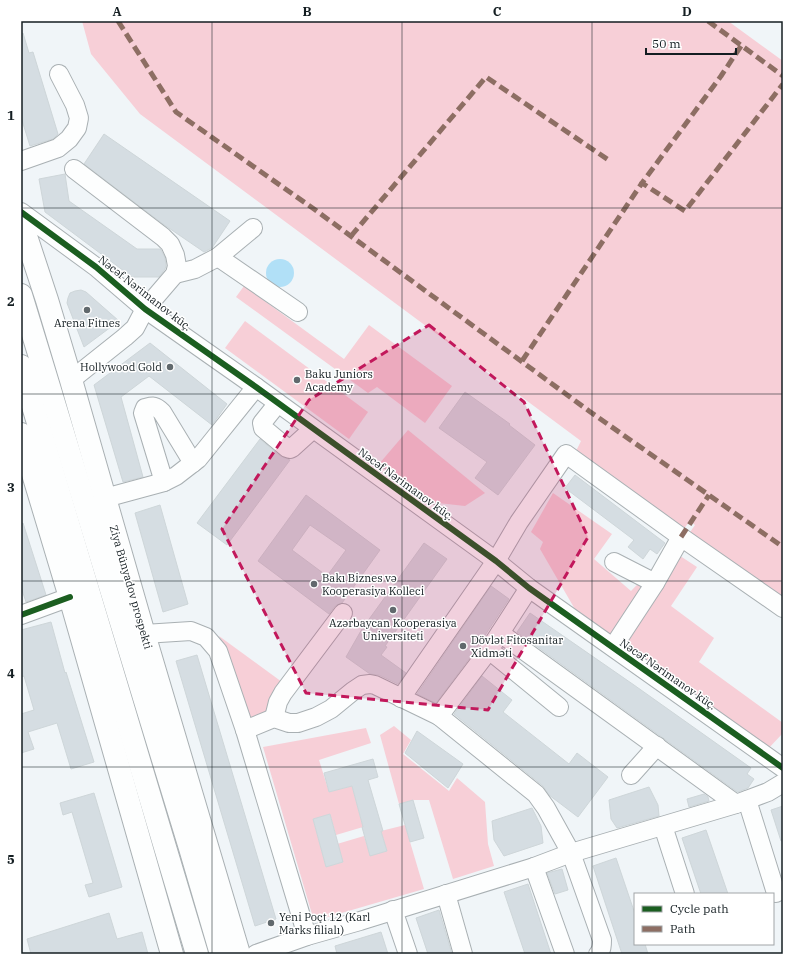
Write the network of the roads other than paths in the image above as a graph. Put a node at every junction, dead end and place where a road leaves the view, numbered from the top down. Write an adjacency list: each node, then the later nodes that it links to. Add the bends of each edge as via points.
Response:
1 (59, 74): 2 (street, via 75,105 79,118 77,128 58,148)
2 (21, 161)
3 (74, 169): 8 (street, via 170,244 177,266)
4 (21, 212): 10 (street, Nəcəf Nərimanov küç., via 96,267)
5 (21, 221): 13 (main road, Ziya Bünyadov prospekti)
6 (253, 228): 7 (street)
7 (218, 257): 8 (street, via 195,269); 11 (street)
8 (175, 274): 10 (street)
9 (21, 295): 57 (main road, Ziya Bünyadov prospekti)
10 (145, 309): 13 (street, via 126,337); 14 (street, Nəcəf Nərimanov küç.)
11 (298, 312)
12 (21, 366): 56 (main road)
13 (71, 380): 21 (main road, Ziya Bünyadov prospekti)
14 (256, 387): 15 (street, Nəcəf Nərimanov küç.); 18 (street)
15 (278, 403): 16 (street, Nəcəf Nərimanov küç.); 16 (street, via 262,426 287,448 292,448)
16 (313, 429): 23 (street, Nəcəf Nərimanov küç.)
17 (21, 434): 19 (main road)
18 (193, 463): 20 (street); 20 (street, via 158,407 145,408 143,413)
19 (27, 479): 27 (main road)
20 (164, 482): 21 (street)
21 (105, 498): 32 (main road, Ziya Bünyadov prospekti)
22 (681, 537): 23 (street, via 566,454 519,522); 25 (street); 28 (street)
23 (496, 561): 26 (street, Nəcəf Nərimanov küç.); 35 (street)
24 (614, 562): 25 (street)
25 (655, 582): 33 (street)
26 (529, 588): 31 (street); 33 (street, Nəcəf Nərimanov küç.)
27 (70, 598): 30 (street); 54 (main road)
28 (783, 608)
29 (343, 613): 38 (street, via 283,693)
30 (21, 614)
31 (500, 633): 34 (street); 40 (street)
32 (144, 634): 39 (street, via 191,631 206,637 218,651); 52 (main road, Ziya Bünyadov prospekti)
33 (613, 647): 41 (street, Nəcəf Nərimanov küç.)
34 (489, 650): 36 (street); 37 (street)
35 (401, 698): 37 (street); 38 (street, via 375,684 362,685 316,717 298,723)
36 (559, 707)
37 (439, 716): 46 (street, via 536,794)
38 (274, 718): 39 (street)
39 (245, 730): 53 (street)
40 (656, 746): 42 (street); 44 (street)
41 (783, 768)
42 (631, 775)
43 (783, 783): 44 (street)
44 (742, 802): 45 (street); 49 (street)
45 (663, 826): 46 (street); 48 (street)
46 (571, 853): 47 (street); 65 (street, via 602,940 601,951)
47 (534, 867): 50 (street); 64 (street)
48 (685, 893)
49 (776, 893)
50 (446, 894): 51 (street); 63 (street)
51 (393, 910): 53 (street); 62 (street)
52 (230, 925): 58 (main road); 59 (main road, Ziya Bünyadov prospekti); 60 (main road)
53 (307, 936): 61 (street)
54 (169, 944): 55 (main road)
55 (176, 954)
56 (197, 954)
57 (222, 954)
58 (232, 954)
59 (239, 954)
60 (248, 954)
61 (256, 954)
62 (408, 954)
63 (463, 954)
64 (564, 954)
65 (598, 954)

